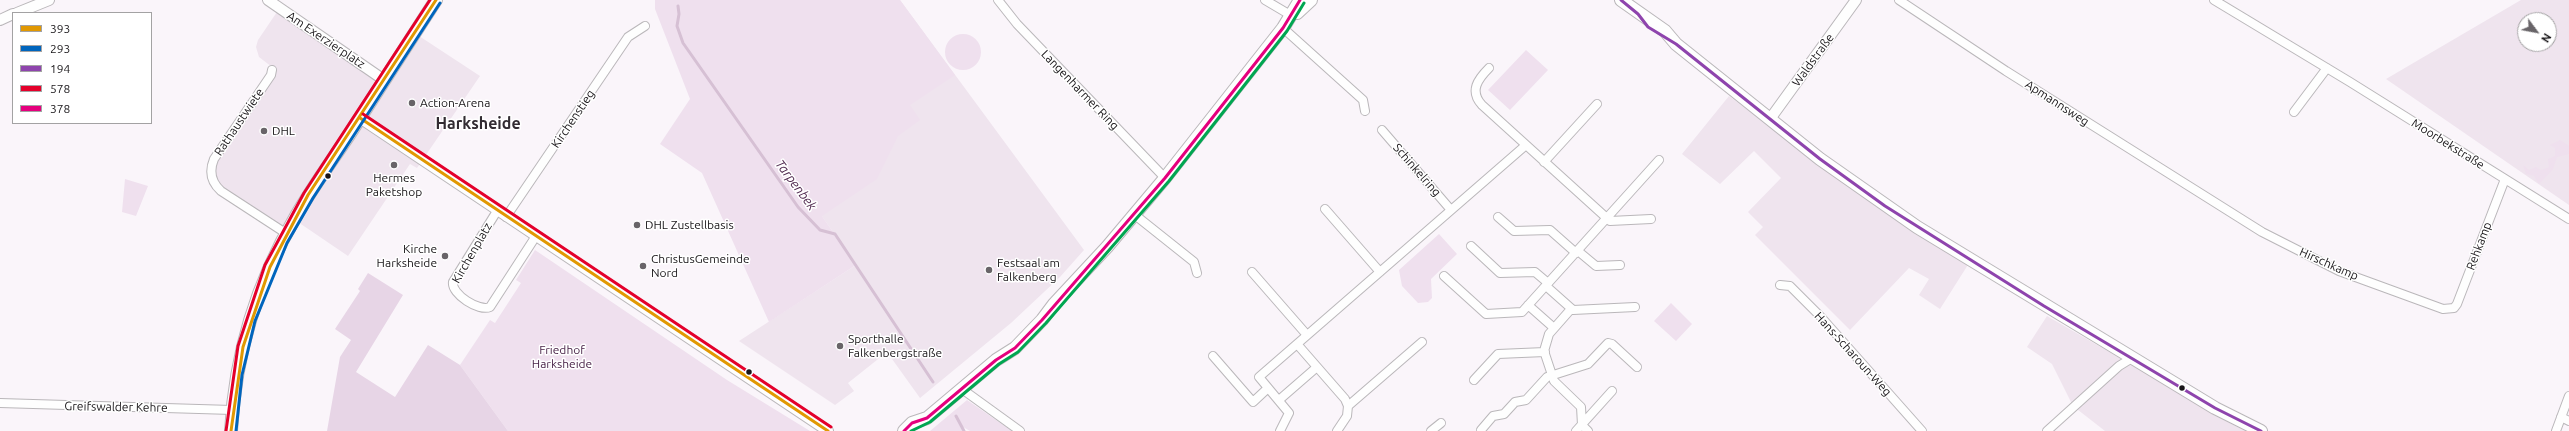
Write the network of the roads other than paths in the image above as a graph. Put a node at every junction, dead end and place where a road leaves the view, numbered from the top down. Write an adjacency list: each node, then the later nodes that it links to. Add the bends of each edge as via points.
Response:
1 (50, 0): 12 (street)
2 (268, 0): 21 (street, Am Exerzierplatz)
3 (436, 0): 21 (main road)
4 (998, 0): 31 (street, Langenharmer Ring, via 1017,24)
5 (1265, 0): 14 (street)
6 (1300, 0): 14 (main road)
7 (1311, 0): 14 (main road)
8 (1620, 0): 26 (main road, via 1638,14 1648,27 1676,44)
9 (1856, 0): 26 (street, Waldstraße)
10 (1899, 0): 33 (street, Apmannsweg)
11 (2219, 1): 19 (street, Moorbekstraße)
12 (20, 12)
13 (12, 14): 15 (street)
14 (1292, 16): 17 (main road)
15 (0, 20)
16 (645, 26): 38 (street, Kirchenstieg, via 628,37)
17 (1283, 28): 23 (street, via 1363,100); 31 (main road)
18 (1489, 68): 28 (street, via 1476,84 1477,98)
19 (2326, 68): 24 (street); 32 (street, Moorbekstraße)
20 (272, 70): 43 (street, Rathaustwiete, via 214,159 212,174 214,183 221,191)
21 (384, 80): 25 (main road)
22 (1597, 104): 30 (street)
23 (1365, 111)
24 (2294, 112)
25 (360, 118): 36 (street); 43 (main road)
26 (1770, 119): 64 (main road, via 1834,169 1921,230)
27 (1382, 130): 35 (street, Schinkelring)
28 (1526, 145): 30 (street); 35 (street)
29 (1659, 160): 40 (street)
30 (1544, 162): 40 (street)
31 (1164, 178): 37 (main road)
32 (2505, 179): 42 (street, Moorbekstraße); 57 (street, Rehkamp, via 2457,304)
33 (2216, 204): 57 (street, Hirschkamp, via 2262,232 2339,271)
34 (1325, 209): 49 (street)
35 (1451, 210): 49 (street)
36 (497, 211): 38 (street); 44 (street, Kirchenplatz, via 453,282 457,293 481,308 490,307)
37 (1135, 214): 50 (street, via 1194,262); 70 (main road, via 1054,304)
38 (506, 217): 44 (street)
39 (1498, 217): 46 (street, via 1514,231 1550,230)
40 (1607, 218): 41 (street, via 1610,221); 46 (street)
41 (1651, 219)
42 (2569, 219)
43 (287, 234): 76 (main road, via 265,278 251,318 238,367)
44 (536, 236): 84 (street)
45 (1471, 246): 52 (street, via 1500,273 1535,272)
46 (1577, 252): 47 (street, via 1596,266); 52 (street)
47 (1620, 265)
48 (1252, 272): 59 (street)
49 (1380, 272): 59 (street)
50 (1197, 273)
51 (1444, 276): 54 (street, via 1486,314 1520,313)
52 (1547, 284): 54 (street); 56 (street)
53 (1780, 285): 92 (street, Hans-Scharoun-Weg, via 1790,286 1822,317)
54 (1528, 306): 58 (street)
55 (1635, 307): 56 (street)
56 (1571, 309): 58 (street)
57 (2449, 310)
58 (1554, 328): 62 (street, via 1546,339)
59 (1307, 335): 61 (street)
60 (1422, 342): 75 (street)
61 (1297, 344): 66 (street); 69 (street, via 1259,377)
62 (1545, 352): 67 (street); 68 (street, via 1498,354)
63 (1213, 356): 69 (street, via 1253,402)
64 (2132, 358): 93 (street, via 2119,366); 94 (main road, via 2215,408)
65 (1637, 366): 67 (street, via 1609,343 1588,364)
66 (1317, 367): 73 (street); 75 (street, via 1345,399)
67 (1552, 376): 81 (street, via 1581,407); 82 (street, via 1546,378 1526,400 1515,402 1504,414 1493,416)
68 (1474, 380)
69 (1268, 388): 73 (street)
70 (962, 389): 78 (main road); 87 (street)
71 (1612, 391): 81 (street)
72 (2569, 396): 77 (street)
73 (1279, 400): 88 (street, via 1290,414)
74 (0, 403): 76 (street, Greifswalder Kehre)
75 (1348, 406): 89 (street, via 1347,416)
76 (232, 410): 83 (main road)
77 (2561, 417): 79 (street); 95 (street)
78 (927, 418): 85 (main road, via 912,423); 86 (main road)
79 (2569, 420)
80 (1441, 423): 90 (street)
81 (1579, 428): 91 (street)
82 (1481, 430)
83 (231, 431)
84 (828, 431)
85 (904, 431)
86 (917, 431)
87 (1020, 431)
88 (1280, 431)
89 (1337, 431)
90 (1431, 431)
91 (1588, 431)
92 (1922, 431)
93 (2047, 431)
94 (2261, 431)
95 (2556, 431)

